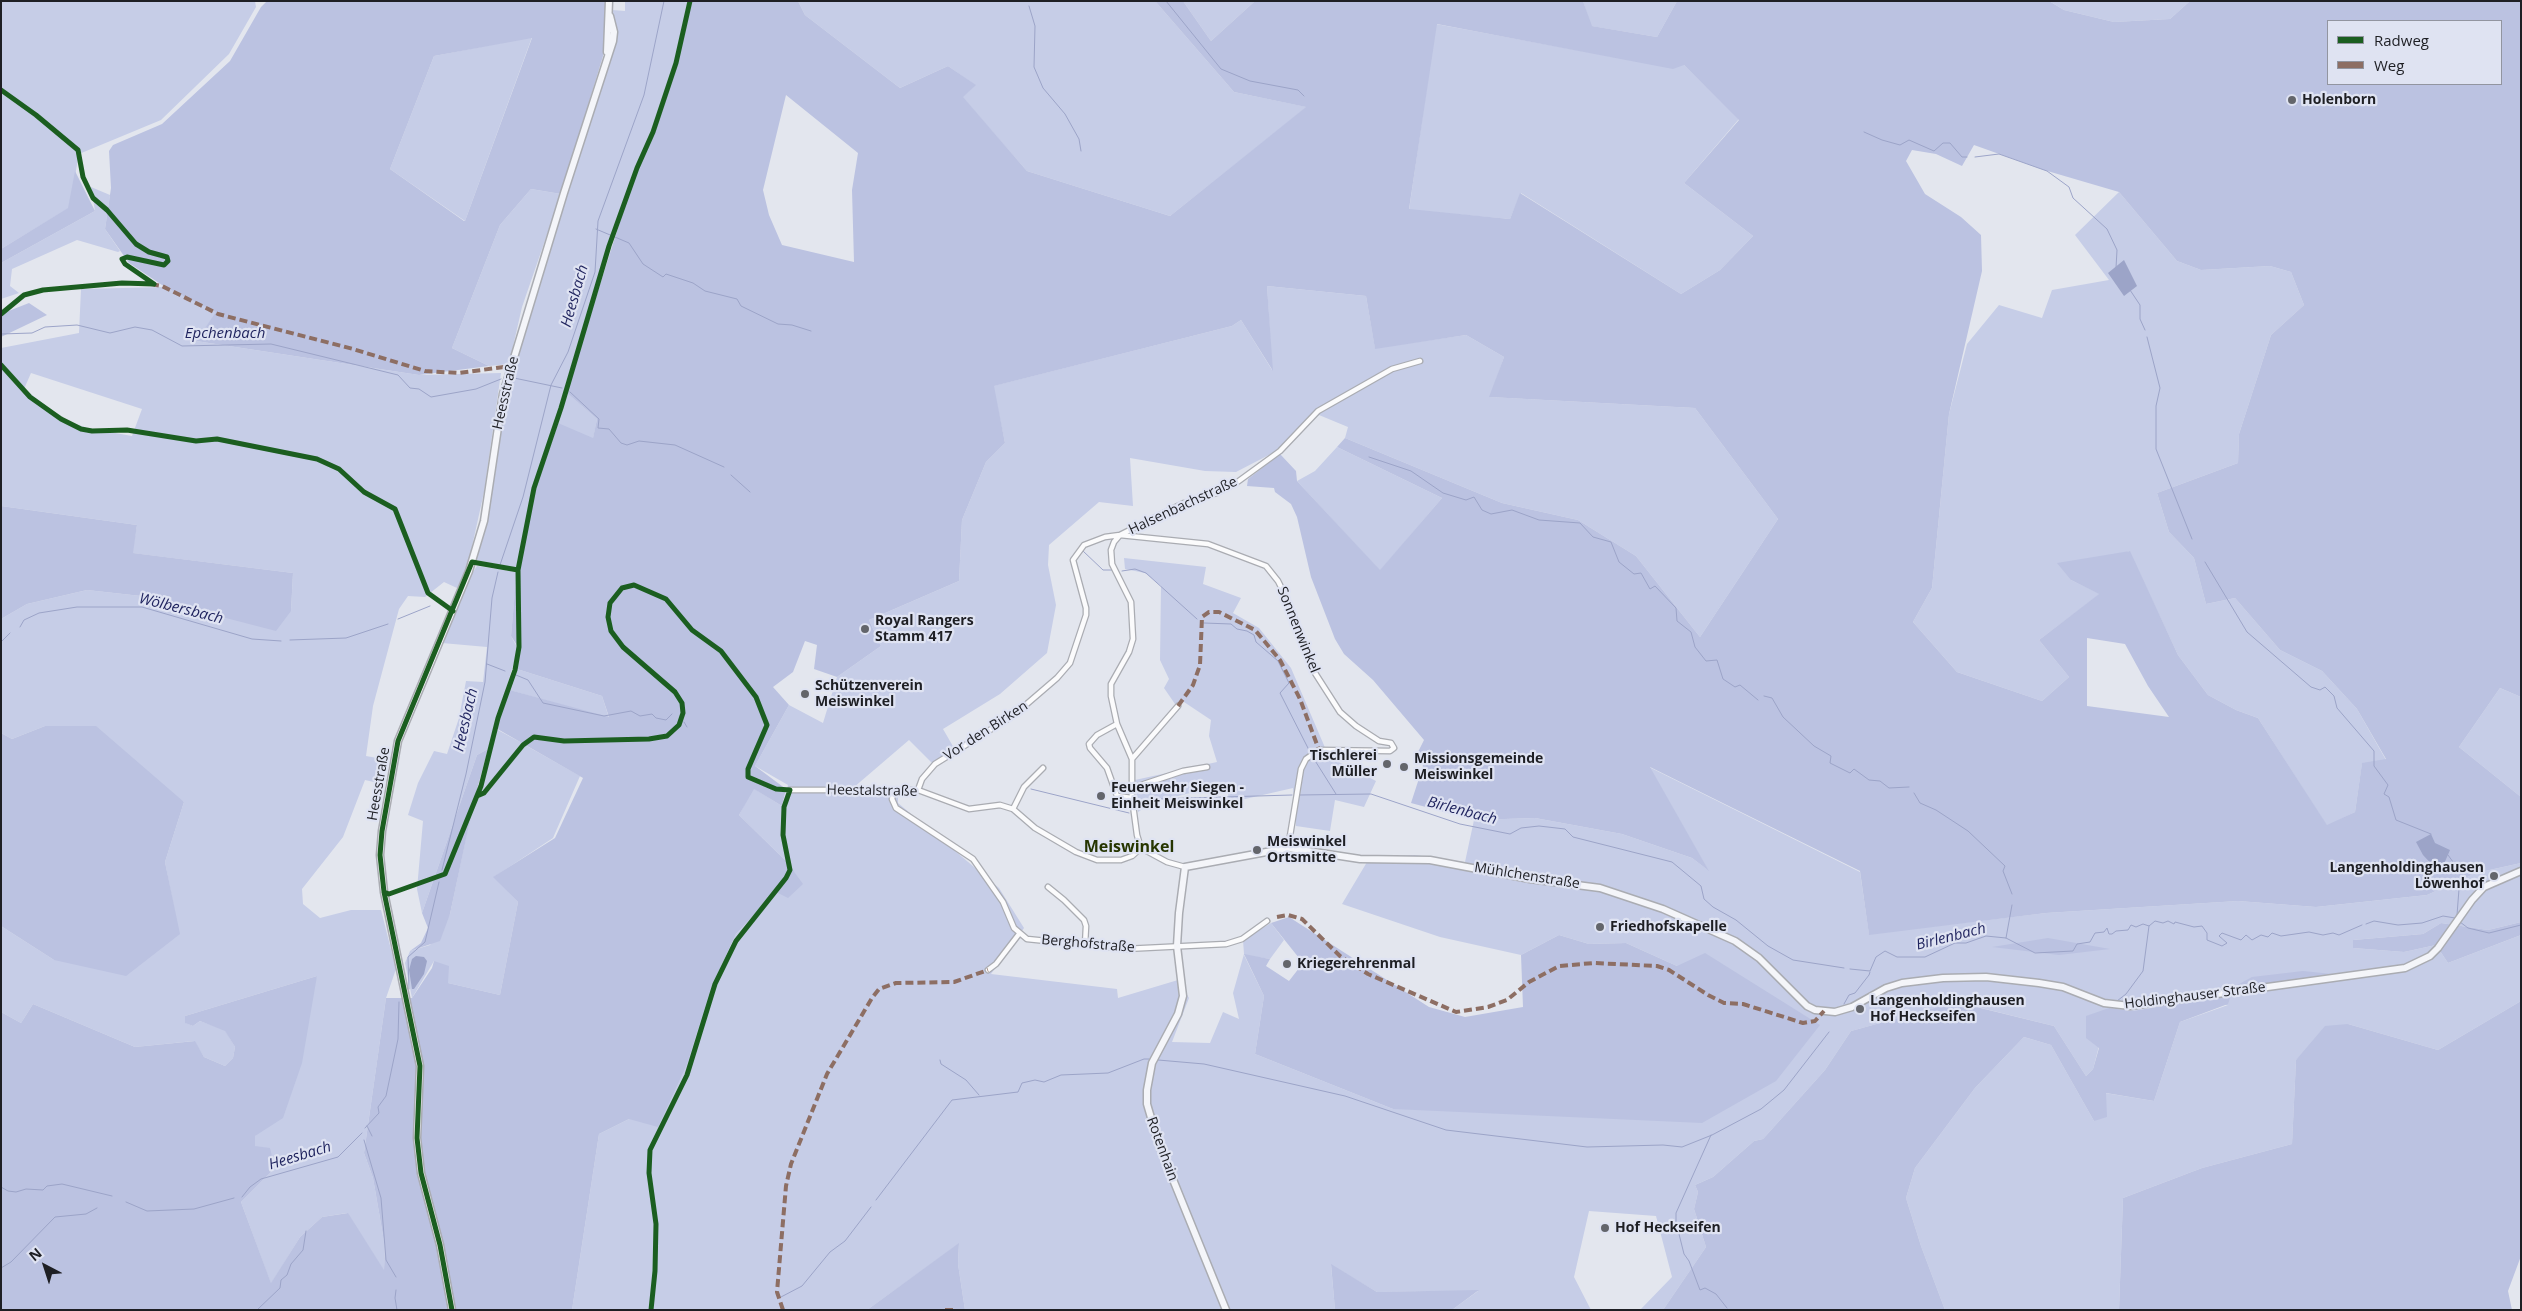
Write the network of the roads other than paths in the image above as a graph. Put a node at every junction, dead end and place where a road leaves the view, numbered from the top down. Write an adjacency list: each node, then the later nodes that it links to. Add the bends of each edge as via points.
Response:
1 (609, 1): 26 (street, Heesstraße, via 608,55 503,394 484,521 472,562 394,756 380,855 384,892 420,1066 417,1138 424,1187 440,1245)
2 (1420, 361): 3 (street, Halsenbachstraße, via 1392,369 1318,411 1285,446 1236,483 1184,503)
3 (1120, 535): 5 (street, Halsenbachstraße, via 1114,542 1111,556 1114,570 1131,602 1133,632 1129,652 1111,684); 11 (street, Vor den Birken, via 1084,545 1073,560 1086,616 1065,669 1014,715 935,764 922,779); 16 (street, Sonnenwinkel, via 1208,544 1266,566 1287,599 1315,673 1340,712 1356,726 1393,746 1390,751 1319,750 1306,759 1301,769)
4 (1178, 706): 6 (street)
5 (1117, 724): 6 (street, Halsenbachstraße); 13 (street, via 1097,735 1089,744 1107,768 1117,796)
6 (1132, 759): 9 (street, Halsenbachstraße)
7 (1207, 767): 9 (street, via 1183,771)
8 (1043, 768): 14 (street, via 1024,787)
9 (1132, 788): 13 (street, Halsenbachstraße)
10 (790, 790): 12 (street, Heestalstraße)
11 (918, 790): 12 (street, Heestalstraße); 14 (street, Heestalstraße, via 969,809 1000,805)
12 (894, 791): 21 (street, via 892,799 896,808 972,858 1003,902)
13 (1132, 798): 15 (street, Halsenbachstraße)
14 (1012, 809): 15 (street, via 1035,828 1088,858 1121,860)
15 (1141, 848): 17 (street, via 1166,862)
16 (1288, 848): 17 (street, Mühlchenstraße); 25 (street, Mühlchenstraße, via 1360,859 1430,860 1608,890 1662,909 1735,942 1759,958 1807,1006)
17 (1185, 867): 23 (street, Rotenhain)
18 (2521, 871): 25 (street, Holdinghauser Straße, via 2484,888 2430,956 2405,968 2130,1006 2104,1003 2063,987 2039,983 1986,977 1943,978 1886,988 1852,1007)
19 (1048, 887): 22 (street, via 1084,920)
20 (1267, 922): 23 (street, Berghofstraße, via 1242,939 1227,944)
21 (1019, 934): 22 (street, Berghofstraße, via 1028,939); 24 (street)
22 (1086, 945): 23 (street, Berghofstraße, via 1125,948)
23 (1177, 946): 27 (street, Rotenhain, via 1183,996 1178,1014 1152,1063 1147,1104 1159,1145)
24 (988, 970)
25 (1835, 1012)
26 (452, 1310)
27 (1226, 1310)

